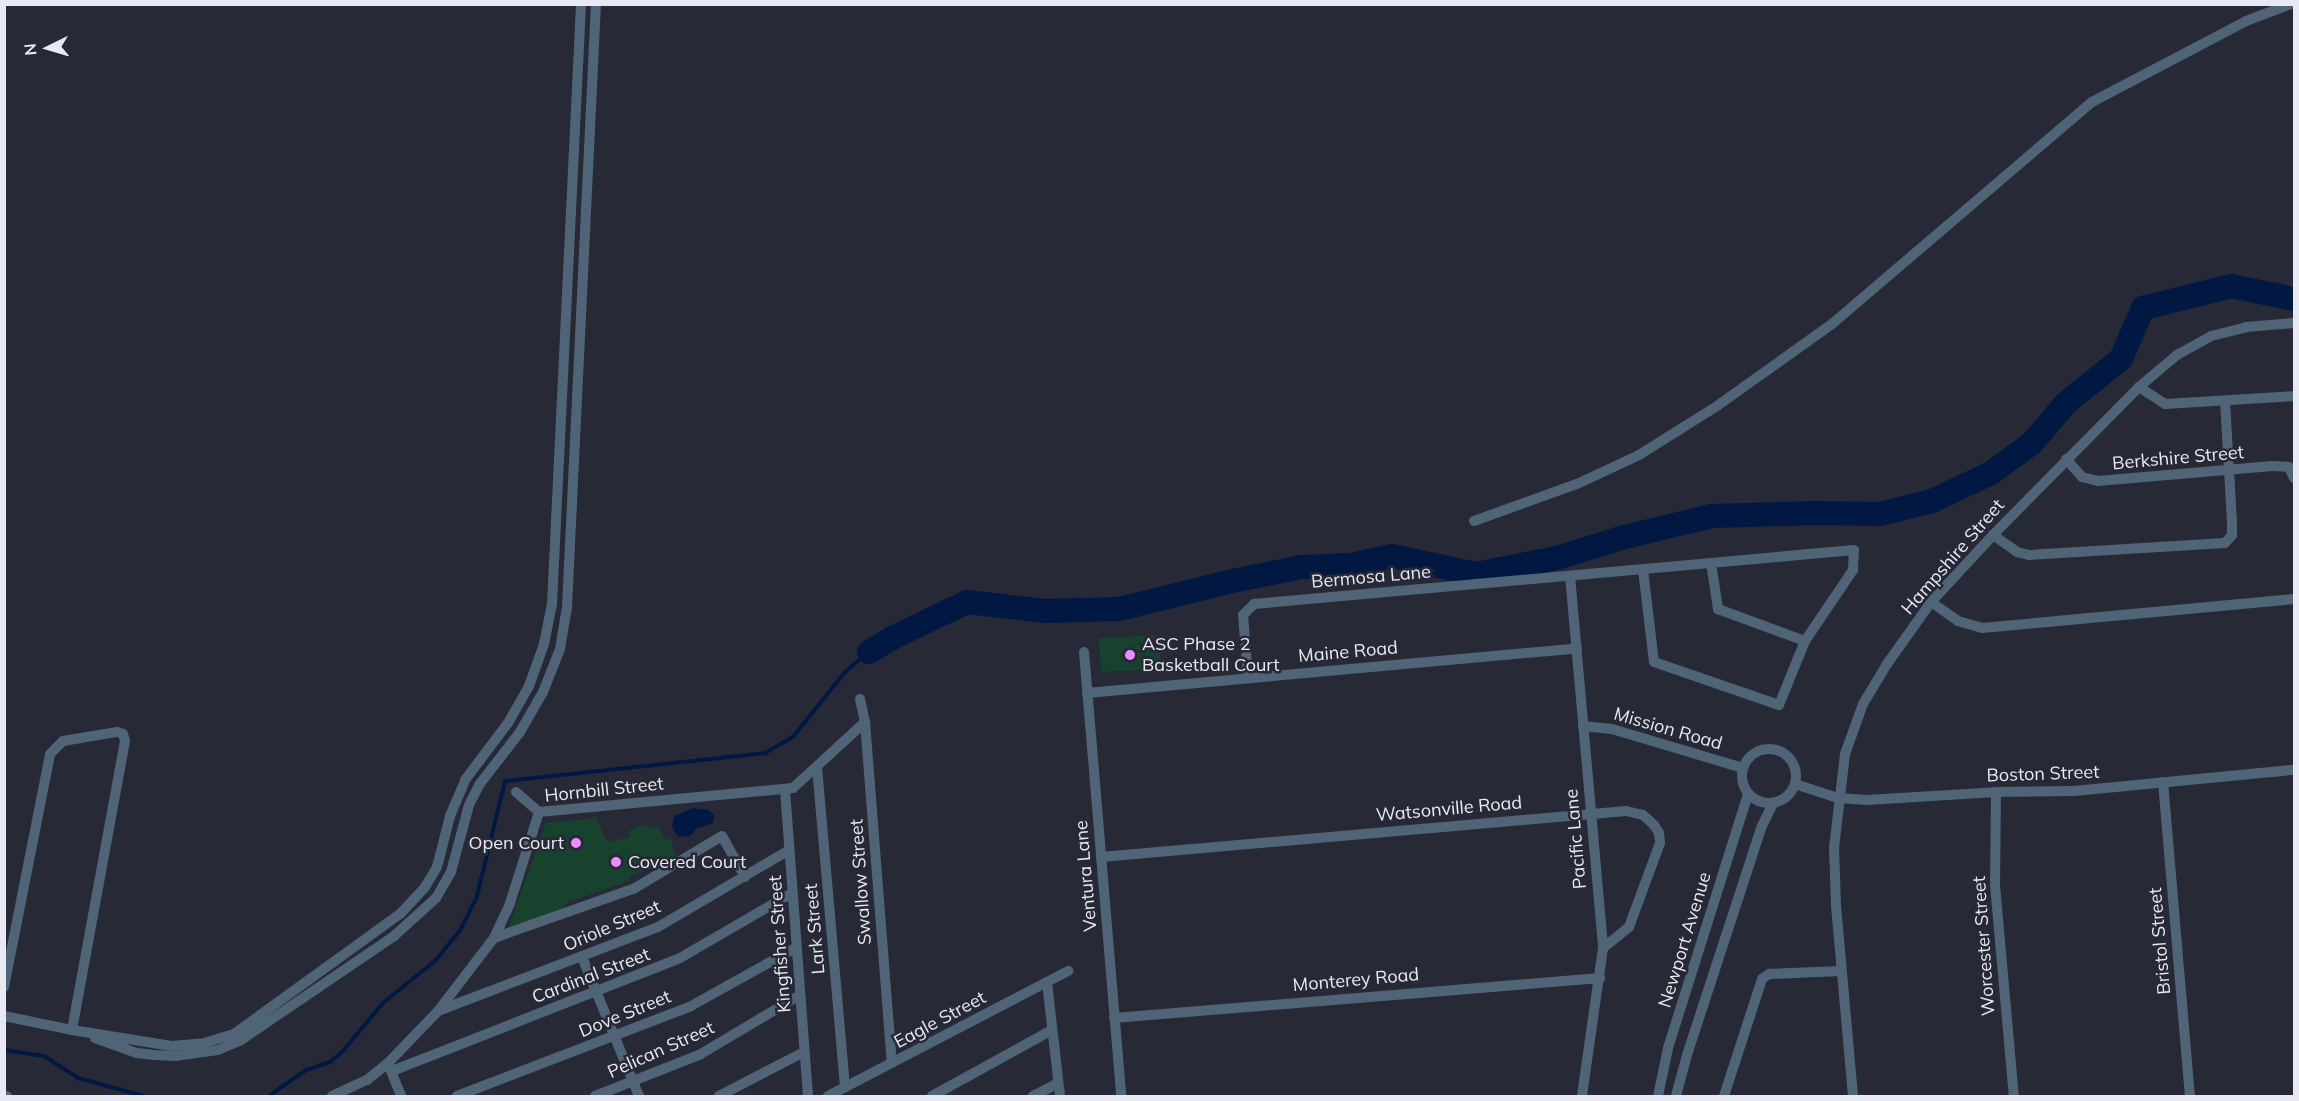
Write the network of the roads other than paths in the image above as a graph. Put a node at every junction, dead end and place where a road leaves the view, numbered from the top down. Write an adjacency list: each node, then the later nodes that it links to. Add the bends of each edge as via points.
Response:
1 (581, 4): 57 (street, via 552,604 544,644 529,686 508,723 465,780 450,816 437,867 425,887 401,912 234,1034 204,1043 172,1046)
2 (596, 4): 57 (street, via 567,607 560,649 543,692 520,732 479,785 469,805 451,872 436,898 394,936 241,1040 218,1050 174,1056 137,1053)
3 (2291, 4): 11 (street, via 2246,21 2092,102 1832,324 1717,406 1639,455 1577,484)
4 (2295, 323): 5 (street, Hampshire Street, via 2246,327 2211,336 2177,355)
5 (2139, 387): 7 (street, via 2165,404); 8 (street, Hampshire Street)
6 (2295, 396): 7 (street)
7 (2225, 401): 9 (street)
8 (2066, 459): 9 (street, Berkshire Street, via 2082,477 2098,481); 12 (street, Hampshire Street)
9 (2229, 470): 10 (street, Berkshire Street, via 2289,467); 12 (street, via 2232,535 2225,543 2029,555 2017,552)
10 (2295, 478)
11 (1474, 521)
12 (1993, 535): 17 (street, Hampshire Street)
13 (1711, 563): 14 (street); 18 (street, via 1718,609); 18 (street, via 1854,550 1853,570)
14 (1643, 570): 15 (street); 18 (street, via 1654,662 1779,705)
15 (1570, 576): 19 (street, Pacific Lane); 21 (street, Bermosa Lane, via 1254,604 1242,615)
16 (2295, 599): 17 (street, via 1982,628 1958,621)
17 (1931, 602): 35 (street, Hampshire Street, via 1863,704 1845,754)
18 (1805, 641)
19 (1577, 648): 21 (street, Maine Road); 25 (street, Pacific Lane)
20 (1084, 652): 22 (street, Ventura Lane)
21 (1248, 678): 22 (street, Maine Road)
22 (1087, 693): 40 (street, Ventura Lane)
23 (860, 699): 24 (street, Swallow Street)
24 (865, 722): 26 (street, Hornbill Street); 61 (street, Swallow Street)
25 (1583, 726): 27 (street, Mission Road, via 1612,729); 38 (street, Pacific Lane)
26 (817, 767): 31 (street, Hornbill Street, via 798,786); 65 (street, Lark Street)
27 (1743, 768): 30 (street, via 1755,753 1772,749 1789,758 1794,766); 34 (street, via 1742,782)
28 (2295, 770): 29 (street, Boston Street)
29 (2163, 782): 33 (street, Boston Street, via 2074,791); 85 (street, Bristol Street)
30 (1795, 784): 35 (street, Boston Street); 36 (street, via 1787,797)
31 (784, 790): 37 (street, Hornbill Street); 39 (street, Kingfisher Street)
32 (516, 792): 37 (street)
33 (1996, 792): 35 (street, Boston Street, via 1867,800); 84 (street, Worcester Street, via 1995,885)
34 (1748, 794): 36 (street, via 1760,802); 80 (street, Newport Avenue, via 1668,1048)
35 (1838, 798): 47 (street, Hampshire Street, via 1834,848)
36 (1773, 803): 81 (street, Newport Avenue, via 1751,859)
37 (539, 812): 43 (street, Hornbill Street, via 510,903)
38 (1590, 814): 40 (street, Watsonville Road); 45 (street, Pacific Lane); 45 (street, Watsonville Road, via 1626,811 1643,815 1654,825 1660,843 1629,927)
39 (789, 850): 41 (street, Oriole Street); 42 (street, Kingfisher Street)
40 (1101, 857): 56 (street, Ventura Lane)
41 (745, 877): 43 (street, via 722,836 636,888); 46 (street, Oriole Street, via 658,927)
42 (792, 893): 44 (street, Kingfisher Street); 52 (street, Cardinal Street, via 680,958)
43 (494, 938): 54 (street, Hornbill Street)
44 (796, 947): 53 (street, Kingfisher Street); 59 (street, Dove Street, via 691,1006)
45 (1603, 948): 49 (street, Pacific Lane)
46 (582, 957): 52 (street); 54 (street, Oriole Street)
47 (1841, 971): 82 (street, via 1769,974 1762,979); 83 (street, Hampshire Street)
48 (1068, 972): 50 (street, Eagle Street)
49 (1600, 978): 56 (street, Monterey Road); 79 (street, Pacific Lane)
50 (1047, 982): 58 (street); 61 (street, Eagle Street)
51 (4, 987): 57 (street, via 50,754 63,741 123,734 125,741)
52 (596, 992): 59 (street); 62 (street, Cardinal Street)
53 (800, 995): 60 (street, Kingfisher Street); 63 (street, Pelican Street, via 699,1055)
54 (438, 1011): 62 (street, Hornbill Street)
55 (4, 1016): 57 (street)
56 (1114, 1018): 78 (street, Ventura Lane)
57 (72, 1030)
58 (1052, 1030): 64 (street); 75 (street)
59 (615, 1036): 63 (street); 69 (street, Dove Street)
60 (804, 1052): 72 (street); 73 (street, Kingfisher Street)
61 (892, 1063): 65 (street, Eagle Street)
62 (390, 1067): 66 (street, Hornbill Street); 68 (street)
63 (633, 1082): 70 (street, Pelican Street); 71 (street)
64 (1058, 1083): 76 (street); 77 (street)
65 (845, 1087): 74 (street, Eagle Street)
66 (349, 1093): 67 (street, Hornbill Street)
67 (332, 1096)
68 (401, 1096)
69 (457, 1096)
70 (595, 1096)
71 (639, 1096)
72 (719, 1096)
73 (808, 1096)
74 (828, 1096)
75 (932, 1096)
76 (1033, 1096)
77 (1060, 1096)
78 (1121, 1096)
79 (1582, 1096)
80 (1658, 1096)
81 (1677, 1096)
82 (1724, 1096)
83 (1852, 1096)
84 (2014, 1096)
85 (2190, 1096)

